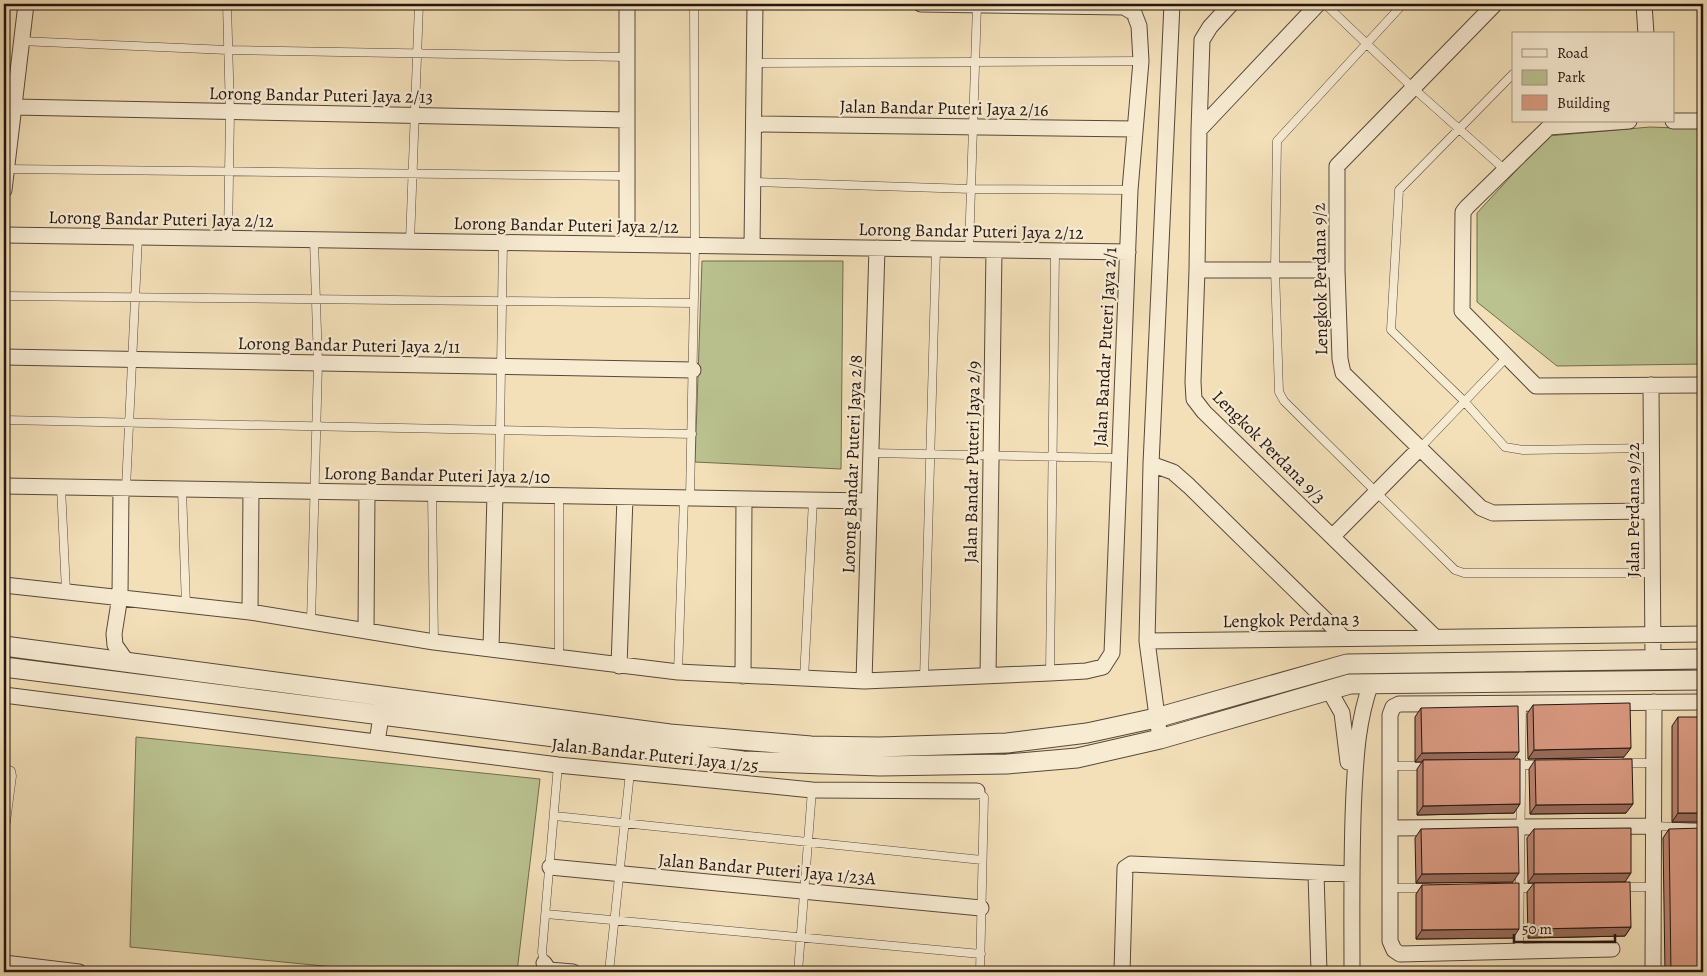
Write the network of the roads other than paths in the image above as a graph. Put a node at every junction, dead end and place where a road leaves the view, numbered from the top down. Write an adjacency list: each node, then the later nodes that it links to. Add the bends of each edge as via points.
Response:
1 (26, 4): 17 (street)
2 (227, 4): 19 (lane)
3 (419, 4): 20 (lane)
4 (627, 4): 21 (street)
5 (694, 4): 55 (lane)
6 (755, 4): 23 (street)
7 (921, 4): 15 (street)
8 (1172, 4): 92 (street)
9 (1231, 4): 37 (street, Lengkok Perdana 9/3, via 1202,40)
10 (1318, 4): 37 (street)
11 (1325, 4): 18 (lane)
12 (1403, 4): 18 (lane)
13 (1495, 4): 26 (street, Lengkok Perdana 9/2)
14 (1644, 4): 16 (street)
15 (977, 5): 22 (street, Jalan Bandar Puteri Jaya 2/1, via 1124,7 1134,13 1139,26); 24 (lane)
16 (1646, 32)
17 (20, 42): 19 (lane); 27 (street)
18 (1367, 43): 26 (lane); 64 (lane, via 1277,141)
19 (228, 50): 20 (lane); 28 (lane)
20 (416, 53): 21 (lane); 29 (lane)
21 (627, 57): 30 (street)
22 (1141, 61): 24 (lane); 36 (street, Jalan Bandar Puteri Jaya 2/1)
23 (754, 63): 24 (lane); 34 (street)
24 (976, 63): 35 (lane)
25 (1512, 75): 38 (lane)
26 (1412, 87): 38 (lane); 65 (street, Lengkok Perdana 9/2, via 1337,166)
27 (15, 107): 28 (street, Lorong Bandar Puteri Jaya 2/13); 39 (street)
28 (230, 112): 29 (street, Lorong Bandar Puteri Jaya 2/13); 41 (lane)
29 (414, 115): 30 (street, Lorong Bandar Puteri Jaya 2/13); 42 (lane)
30 (627, 120): 43 (street)
31 (1674, 121): 32 (street)
32 (1703, 121)
33 (1616, 122): 40 (street, via 1549,127)
34 (754, 124): 35 (street, Jalan Bandar Puteri Jaya 2/16); 44 (street)
35 (974, 127): 36 (street, Jalan Bandar Puteri Jaya 2/16); 45 (lane)
36 (1135, 129): 47 (street, Jalan Bandar Puteri Jaya 2/1)
37 (1199, 130): 63 (street, Lengkok Perdana 9/3)
38 (1460, 130): 40 (lane); 79 (lane, via 1399,190 1390,313 1391,330)
39 (7, 169): 41 (lane); 46 (street)
40 (1504, 169): 72 (street, via 1463,212 1461,292 1462,311)
41 (229, 172): 42 (lane); 50 (lane)
42 (412, 174): 43 (lane); 52 (lane)
43 (627, 176): 54 (street)
44 (753, 182): 45 (lane); 56 (street)
45 (971, 189): 47 (lane); 59 (lane)
46 (4, 190)
47 (1130, 190): 62 (street, Jalan Bandar Puteri Jaya 2/1)
48 (4, 235): 49 (street, Lorong Bandar Puteri Jaya 2/12)
49 (138, 237): 50 (street, Lorong Bandar Puteri Jaya 2/12); 67 (lane)
50 (228, 238): 51 (street, Lorong Bandar Puteri Jaya 2/12)
51 (314, 240): 52 (street, Lorong Bandar Puteri Jaya 2/12); 68 (lane)
52 (410, 241): 53 (street, Lorong Bandar Puteri Jaya 2/12)
53 (503, 242): 54 (street, Lorong Bandar Puteri Jaya 2/12); 69 (lane)
54 (627, 244): 55 (street, Lorong Bandar Puteri Jaya 2/12)
55 (695, 245): 56 (street, Lorong Bandar Puteri Jaya 2/12); 70 (lane)
56 (752, 246): 57 (street, Lorong Bandar Puteri Jaya 2/12)
57 (877, 248): 58 (street, Lorong Bandar Puteri Jaya 2/12); 87 (street, Lorong Bandar Puteri Jaya 2/8)
58 (936, 249): 59 (street, Lorong Bandar Puteri Jaya 2/12); 88 (lane)
59 (969, 250): 60 (street, Lorong Bandar Puteri Jaya 2/12)
60 (994, 250): 61 (street, Lorong Bandar Puteri Jaya 2/12); 89 (street, Jalan Bandar Puteri Jaya 2/9)
61 (1055, 251): 62 (street, Lorong Bandar Puteri Jaya 2/12); 90 (lane)
62 (1128, 252): 91 (street, Jalan Bandar Puteri Jaya 2/1)
63 (1197, 270): 64 (street); 110 (street, Lengkok Perdana 9/3, via 1194,399)
64 (1275, 270): 65 (street); 100 (lane, via 1279,392 1284,401)
65 (1337, 270): 85 (street, Lengkok Perdana 9/2, via 1343,372)
66 (4, 296): 67 (lane)
67 (134, 297): 68 (lane); 73 (lane)
68 (316, 300): 69 (lane); 74 (lane)
69 (502, 302): 70 (lane); 75 (lane)
70 (694, 304): 76 (lane)
71 (4, 357): 73 (street, Lorong Bandar Puteri Jaya 2/11)
72 (1507, 357): 77 (street, via 1536,386); 79 (lane)
73 (131, 359): 74 (street, Lorong Bandar Puteri Jaya 2/11); 81 (lane)
74 (318, 363): 75 (street, Lorong Bandar Puteri Jaya 2/11); 82 (lane)
75 (501, 367): 76 (street, Lorong Bandar Puteri Jaya 2/11); 83 (lane)
76 (693, 370): 84 (lane)
77 (1651, 385): 78 (street); 86 (street, Jalan Perdana 9/22)
78 (1703, 385)
79 (1464, 402): 85 (lane); 86 (lane, via 1505,447 1523,450)
80 (4, 420): 81 (lane)
81 (128, 422): 82 (lane); 95 (lane)
82 (315, 426): 83 (lane); 98 (lane)
83 (500, 430): 84 (lane); 102 (lane)
84 (692, 434): 105 (lane)
85 (1420, 448): 100 (street); 109 (street, Lengkok Perdana 9/2, via 1469,498 1493,513)
86 (1651, 448): 109 (street, Jalan Perdana 9/22)
87 (871, 453): 88 (lane); 108 (street, Lorong Bandar Puteri Jaya 2/8)
88 (930, 454): 89 (lane); 138 (lane)
89 (991, 455): 90 (lane); 135 (street, Jalan Bandar Puteri Jaya 2/9)
90 (1053, 456): 91 (lane); 134 (lane)
91 (1119, 458): 134 (street, Jalan Bandar Puteri Jaya 2/1, via 1112,653 1103,668)
92 (1151, 464): 122 (street, via 1173,472 1189,486); 123 (street)
93 (4, 486): 94 (street, Lorong Bandar Puteri Jaya 2/10)
94 (61, 487): 95 (street, Lorong Bandar Puteri Jaya 2/10); 113 (lane)
95 (123, 488): 96 (street, Lorong Bandar Puteri Jaya 2/10); 114 (street)
96 (182, 489): 97 (street, Lorong Bandar Puteri Jaya 2/10); 115 (lane)
97 (251, 490): 98 (street, Lorong Bandar Puteri Jaya 2/10); 116 (street)
98 (313, 491): 99 (street, Lorong Bandar Puteri Jaya 2/10); 117 (lane)
99 (368, 492): 101 (street, Lorong Bandar Puteri Jaya 2/10); 118 (street)
100 (1376, 492): 110 (street); 111 (lane, via 1455,570 1464,573)
101 (432, 493): 102 (street, Lorong Bandar Puteri Jaya 2/10); 124 (lane)
102 (497, 494): 103 (street, Lorong Bandar Puteri Jaya 2/10); 126 (street)
103 (560, 495): 104 (street, Lorong Bandar Puteri Jaya 2/10); 127 (lane)
104 (625, 496): 105 (street, Lorong Bandar Puteri Jaya 2/10); 131 (street)
105 (687, 498): 106 (street, Lorong Bandar Puteri Jaya 2/10); 133 (lane)
106 (744, 499): 107 (street, Lorong Bandar Puteri Jaya 2/10); 136 (street)
107 (813, 500): 108 (street, Lorong Bandar Puteri Jaya 2/10); 137 (lane)
108 (869, 501): 140 (street, Lorong Bandar Puteri Jaya 2/8)
109 (1652, 510): 111 (street, Jalan Perdana 9/22)
110 (1333, 536): 121 (street, Lengkok Perdana 9/3)
111 (1652, 574): 120 (street, Jalan Perdana 9/22)
112 (4, 584): 113 (street)
113 (66, 591): 114 (street)
114 (120, 596): 115 (street); 130 (street, via 114,640)
115 (186, 606): 116 (street)
116 (250, 612): 117 (street)
117 (311, 622): 118 (street)
118 (366, 631): 124 (street)
119 (1703, 634): 120 (street)
120 (1652, 635): 121 (street); 129 (street, Jalan Perdana 9/22)
121 (1435, 637): 122 (street, Lengkok Perdana 3)
122 (1344, 638): 123 (street, Lengkok Perdana 3)
123 (1147, 641): 148 (street)
124 (434, 642): 126 (street)
125 (4, 646): 130 (street)
126 (491, 649): 127 (street)
127 (559, 657): 131 (street)
128 (1703, 659): 129 (street)
129 (1653, 660): 148 (street, via 1347,664)
130 (127, 662): 147 (street)
131 (619, 666): 133 (street)
132 (4, 667): 147 (street)
133 (678, 672): 136 (street)
134 (1050, 673): 135 (street)
135 (988, 675): 138 (street)
136 (743, 676): 137 (street)
137 (804, 679): 140 (street)
138 (924, 679): 140 (street)
139 (1703, 680): 141 (street)
140 (864, 681)
141 (1371, 683): 142 (street); 166 (street, via 1361,710)
142 (1328, 690): 149 (street); 166 (street, via 1342,713)
143 (4, 695): 150 (street, Jalan Bandar Puteri Jaya 1/25)
144 (1654, 702): 145 (street); 146 (street); 151 (street)
145 (1703, 702)
146 (1522, 703): 156 (lane); 157 (street, via 1399,704 1393,707 1390,715)
147 (383, 706): 148 (street, via 811,746 945,747 1007,743 1087,733); 149 (street, via 743,761 880,766 1044,761 1077,758); 150 (street)
148 (1156, 718): 149 (street)
149 (1160, 739)
150 (377, 742): 154 (street, Jalan Bandar Puteri Jaya 1/25)
151 (1654, 763): 153 (lane); 165 (street)
152 (1550, 764): 156 (lane)
153 (1616, 764)
154 (558, 765): 160 (street, Jalan Bandar Puteri Jaya 1/25); 163 (lane)
155 (1503, 765): 156 (lane)
156 (1522, 765): 168 (lane)
157 (1391, 766): 158 (lane); 167 (street)
158 (1437, 766)
159 (4, 768): 170 (lane, via 11,771 12,776)
160 (630, 772): 161 (street, Jalan Bandar Puteri Jaya 1/25); 164 (lane)
161 (812, 790): 162 (street, Jalan Bandar Puteri Jaya 1/25); 171 (lane)
162 (977, 791): 172 (lane, via 984,798)
163 (555, 816): 164 (lane); 173 (lane)
164 (625, 823): 171 (lane); 174 (lane)
165 (1653, 826): 168 (street); 169 (lane); 177 (street)
166 (1352, 828): 176 (street)
167 (1390, 828): 168 (street); 179 (street)
168 (1522, 828): 182 (lane)
169 (1703, 828)
170 (4, 837)
171 (808, 842): 172 (lane); 184 (lane)
172 (982, 860): 185 (lane)
173 (550, 866): 174 (street, Jalan Bandar Puteri Jaya 1/23A); 186 (lane)
174 (620, 873): 184 (street, Jalan Bandar Puteri Jaya 1/23A); 187 (lane)
175 (1316, 873): 176 (street); 201 (street, via 1131,864 1125,868); 202 (street)
176 (1352, 874): 203 (street)
177 (1653, 886): 178 (lane); 204 (street)
178 (1616, 887)
179 (1390, 888): 180 (lane); 190 (street, via 1390,942 1400,954)
180 (1437, 888)
181 (1503, 888): 182 (lane)
182 (1522, 888): 183 (lane); 190 (lane)
183 (1550, 888)
184 (804, 891): 185 (street, Jalan Bandar Puteri Jaya 1/23A); 188 (lane)
185 (982, 908): 191 (lane)
186 (546, 914): 187 (lane); 192 (lane)
187 (615, 920): 188 (lane); 198 (lane)
188 (800, 937): 191 (lane); 199 (lane)
189 (1612, 949): 190 (street)
190 (1520, 951)
191 (981, 954): 200 (lane)
192 (544, 963): 197 (street, via 549,970)
193 (4, 964): 194 (street)
194 (35, 970): 195 (street)
195 (58, 971): 196 (street)
196 (79, 972)
197 (573, 972)
198 (609, 972)
199 (798, 972)
200 (980, 972)
201 (1122, 972)
202 (1319, 972)
203 (1352, 972)
204 (1653, 972)

